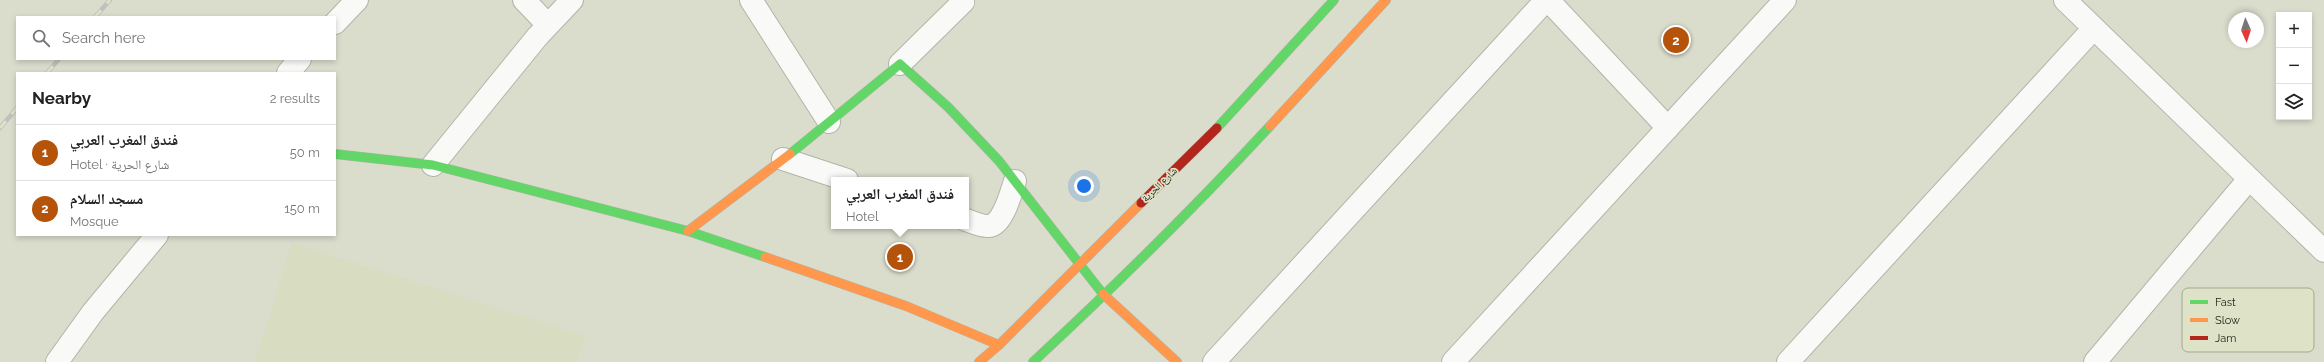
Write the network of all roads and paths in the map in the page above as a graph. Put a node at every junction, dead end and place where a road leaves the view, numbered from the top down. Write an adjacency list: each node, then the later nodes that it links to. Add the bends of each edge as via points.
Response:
1 (357, 0): 11 (street)
2 (524, 0): 12 (street)
3 (572, 0): 12 (street)
4 (751, 0): 17 (street)
5 (1334, 0): 29 (street, شارع الحرية, via 1230,115)
6 (1386, 0): 30 (street, via 1201,201)
7 (1547, 0): 18 (street); 36 (street)
8 (1785, 0): 18 (street)
9 (2065, 0): 13 (street)
10 (963, 1): 15 (street)
11 (336, 22)
12 (548, 25): 21 (street)
13 (2094, 28): 23 (street); 38 (street)
14 (299, 60): 16 (street)
15 (900, 64): 17 (street); 24 (street, via 948,107 999,161)
16 (289, 72)
17 (829, 122): 20 (street)
18 (1668, 128): 37 (street)
19 (336, 154): 21 (street)
20 (784, 158): 22 (street); 26 (street)
21 (433, 165): 26 (street)
22 (838, 177)
23 (2249, 179): 28 (street); 39 (street)
24 (1015, 182): 25 (street, via 1000,220 994,225 987,226); 29 (street)
25 (969, 221)
26 (688, 232): 31 (street, via 906,306)
27 (156, 236): 32 (street, via 93,312)
28 (2324, 251)
29 (1079, 263): 30 (street); 31 (street, شارع الحرية)
30 (1105, 296): 34 (street); 35 (street)
31 (999, 345): 33 (street, شارع الحرية)
32 (57, 362)
33 (979, 362)
34 (1033, 362)
35 (1177, 362)
36 (1214, 362)
37 (1452, 362)
38 (1788, 362)
39 (2095, 362)

